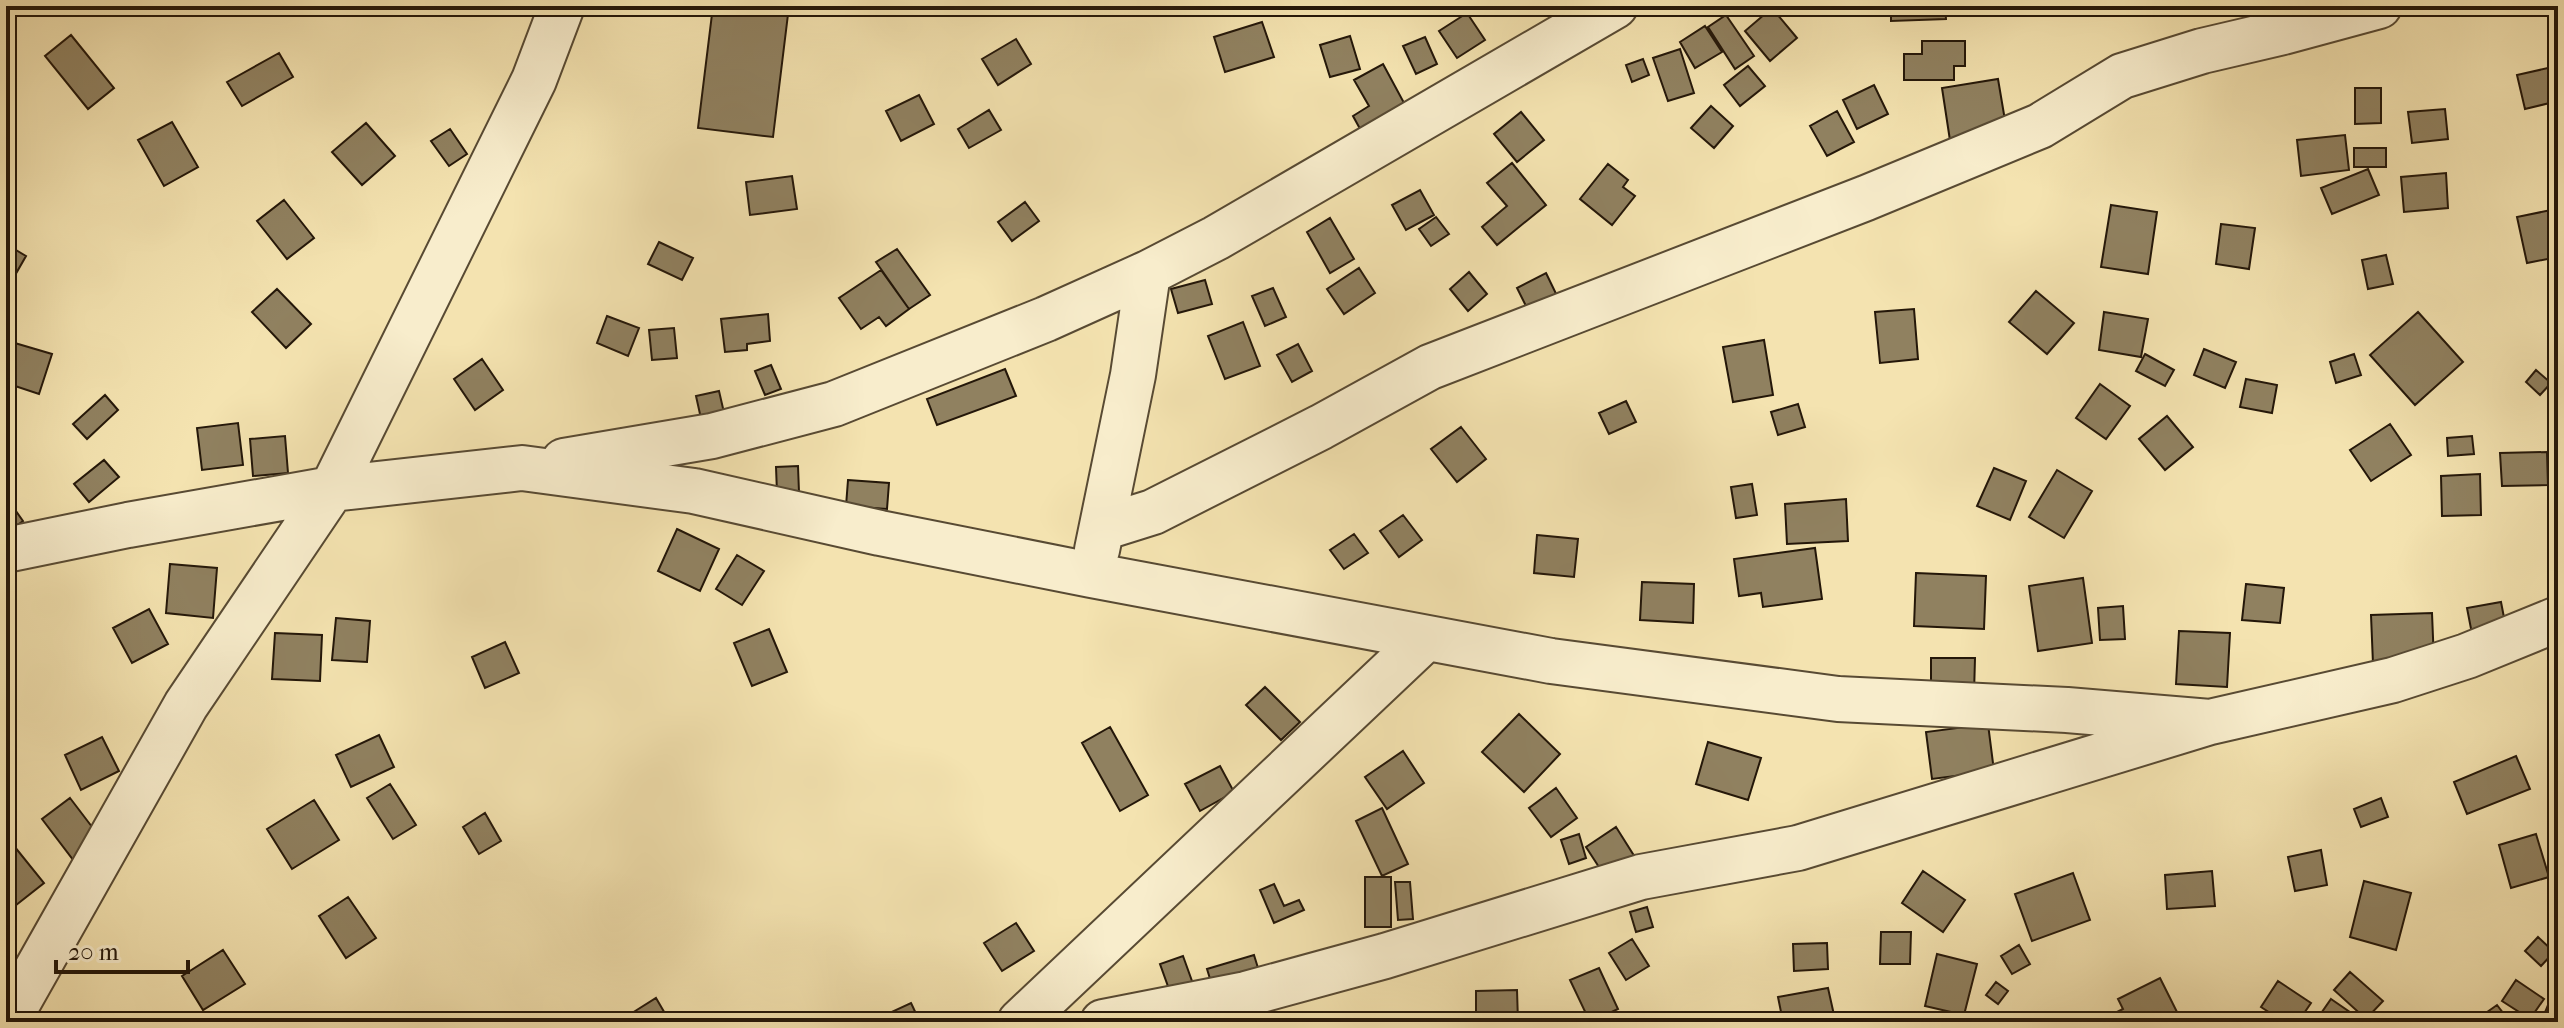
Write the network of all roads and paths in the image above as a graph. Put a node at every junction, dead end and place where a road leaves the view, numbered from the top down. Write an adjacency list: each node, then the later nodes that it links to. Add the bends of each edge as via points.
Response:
1 (562, 6): 6 (street, via 534,80)
2 (1615, 6): 4 (street)
3 (2379, 6): 7 (street, via 2122,76 2040,126 1430,367 1153,512)
4 (1148, 273): 5 (street, via 834,404 712,436); 7 (street)
5 (522, 468): 6 (street); 9 (street, via 694,491)
6 (332, 489): 8 (street); 13 (street, via 186,705)
7 (1102, 528): 9 (street)
8 (6, 550)
9 (1091, 575): 11 (street)
10 (2558, 619): 12 (street, via 2393,680)
11 (1425, 639): 12 (street, via 1838,699); 14 (street)
12 (2210, 722): 15 (street, via 1798,848 1641,877 1246,994)
13 (7, 1022)
14 (1020, 1022)
15 (1103, 1022)

